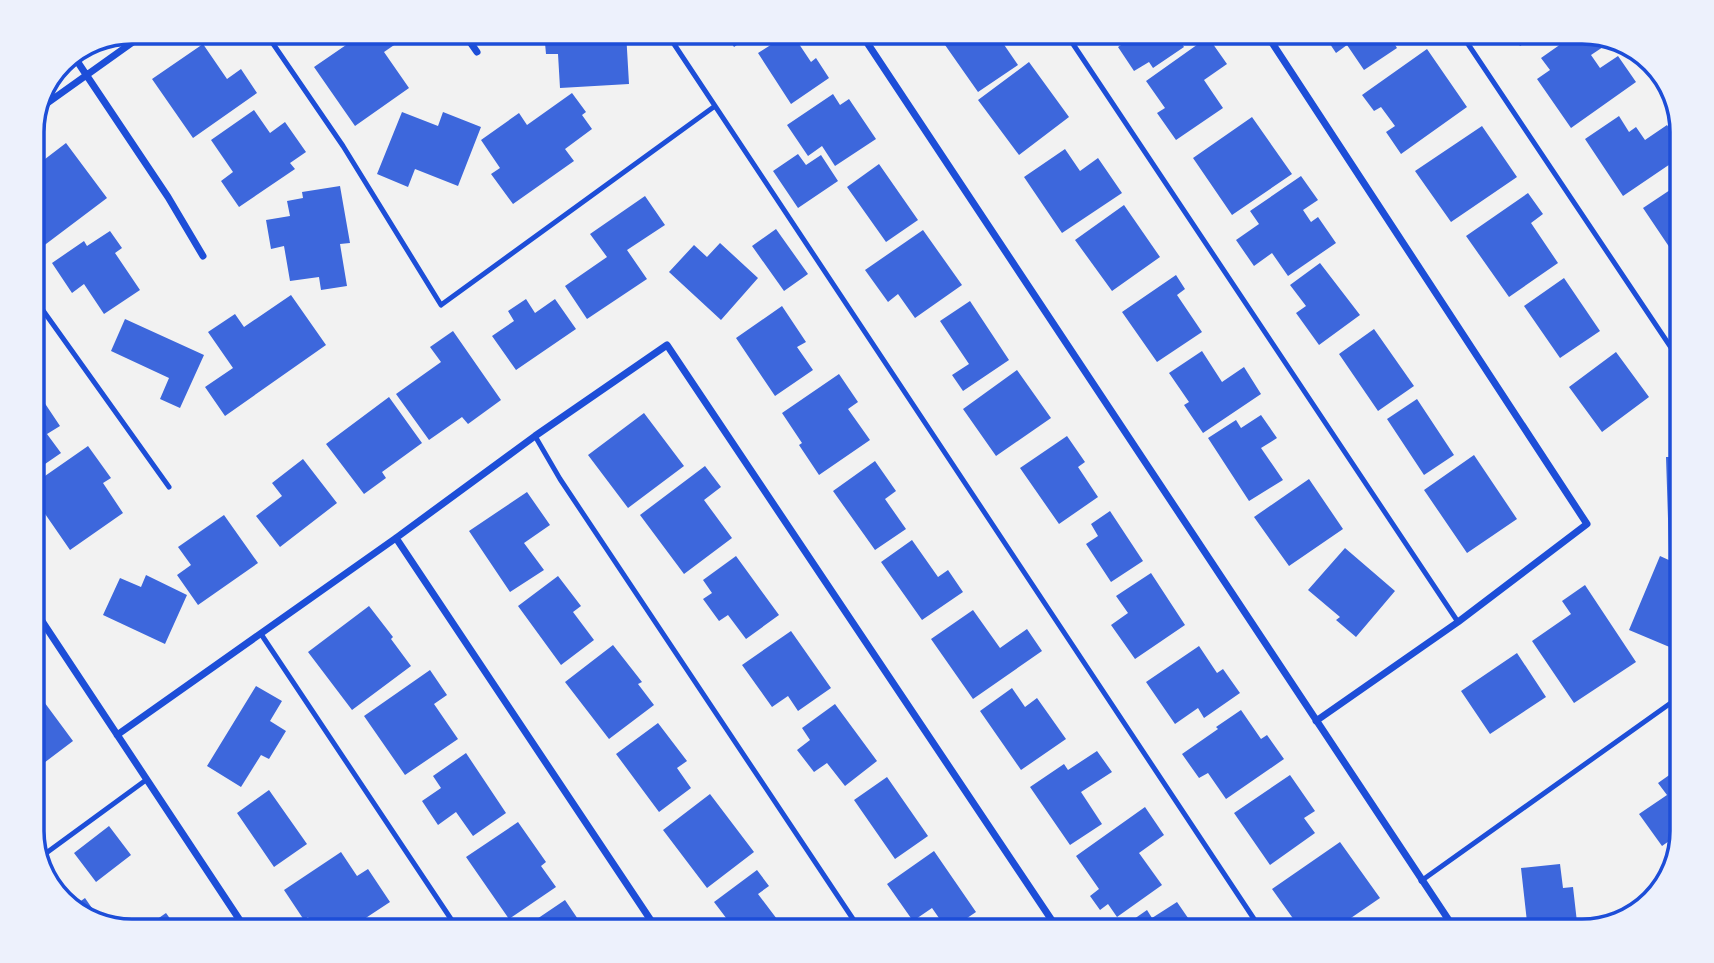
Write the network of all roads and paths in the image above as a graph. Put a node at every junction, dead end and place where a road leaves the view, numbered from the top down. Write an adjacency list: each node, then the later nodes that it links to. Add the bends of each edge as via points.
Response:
1 (130, 44): 11 (street)
2 (273, 44): 13 (lane, via 343,146 441,305)
3 (471, 44): 9 (street)
4 (674, 44): 13 (lane)
5 (868, 44): 24 (street)
6 (1073, 44): 20 (lane)
7 (1273, 44): 20 (street, via 1587,524)
8 (1468, 44): 16 (lane)
9 (477, 52)
10 (78, 63): 11 (street)
11 (86, 75): 12 (street); 14 (street)
12 (49, 102)
13 (715, 106): 34 (lane)
14 (203, 256)
15 (44, 312): 18 (lane)
16 (1670, 346)
17 (535, 436): 19 (street); 32 (lane); 33 (street, via 667,345)
18 (169, 487)
19 (396, 538): 22 (street); 31 (street)
20 (1458, 622): 24 (street)
21 (44, 630): 25 (street)
22 (261, 634): 25 (street); 30 (lane)
23 (1670, 704): 28 (lane)
24 (1315, 721): 28 (street)
25 (117, 736): 26 (street)
26 (146, 780): 27 (lane); 29 (street)
27 (47, 853)
28 (1421, 881): 35 (street)
29 (238, 919)
30 (450, 919)
31 (649, 919)
32 (852, 919)
33 (1050, 919)
34 (1253, 919)
35 (1447, 919)

